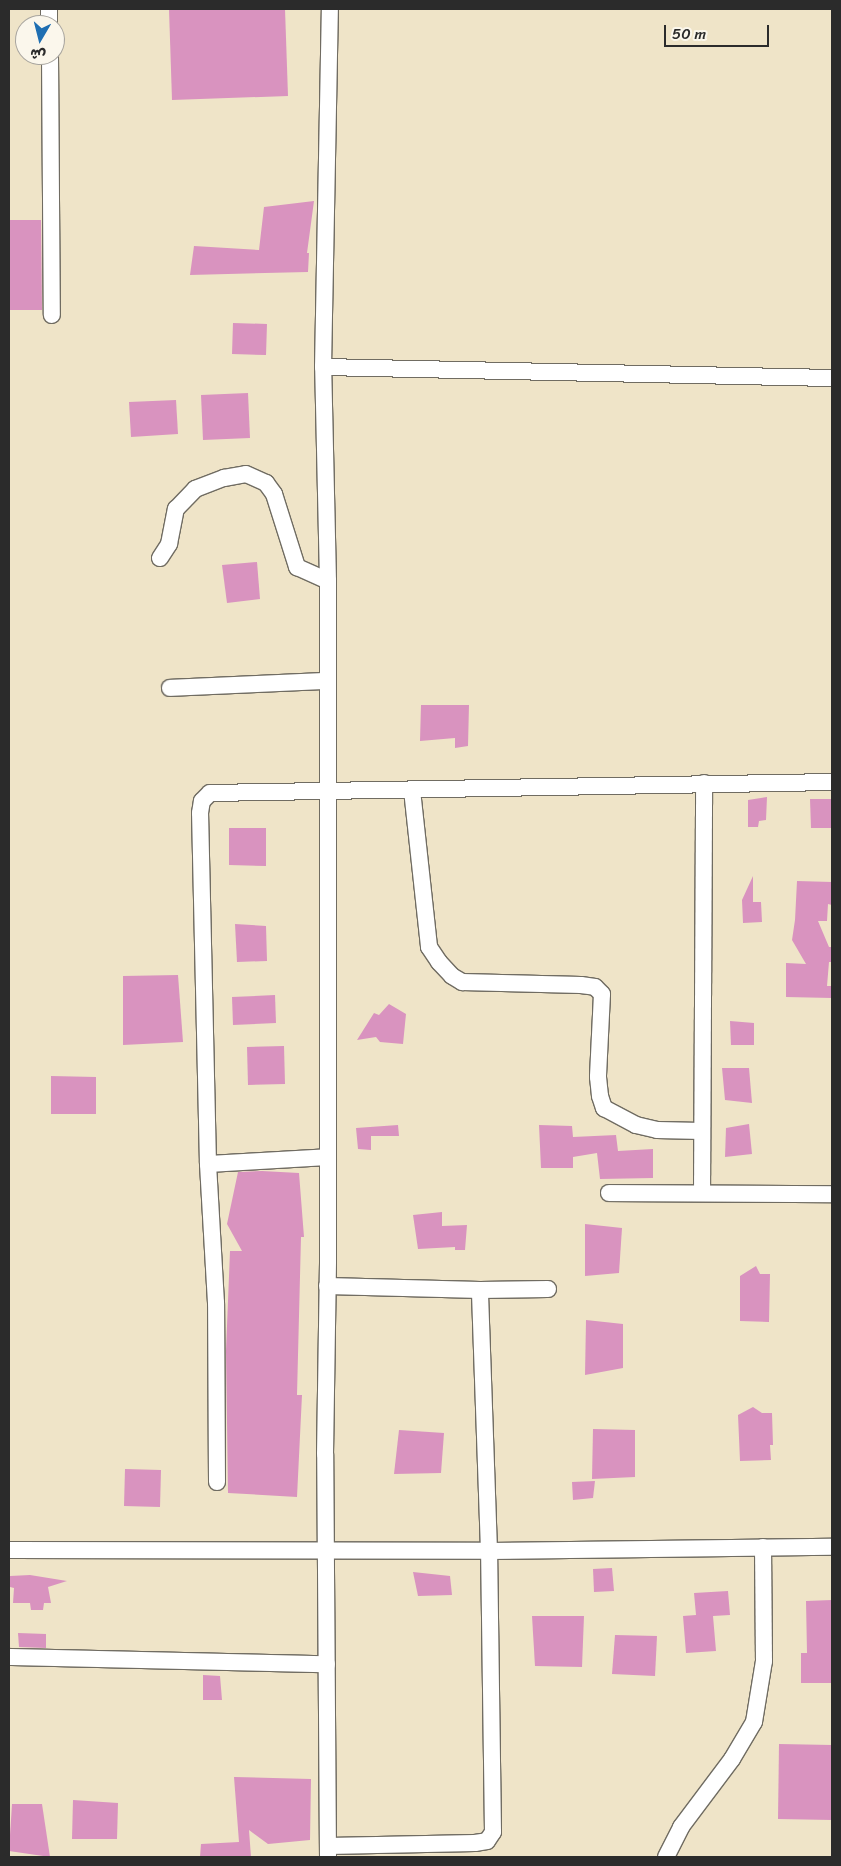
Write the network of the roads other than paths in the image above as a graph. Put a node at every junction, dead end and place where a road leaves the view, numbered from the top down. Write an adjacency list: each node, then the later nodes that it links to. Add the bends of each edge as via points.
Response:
1 (330, 9): 4 (street)
2 (50, 65): 3 (street)
3 (52, 315)
4 (323, 367): 5 (street); 7 (street)
5 (832, 378)
6 (160, 558): 7 (street, via 169,544 176,509 195,488 246,474 266,484 274,494 297,567)
7 (328, 581): 8 (street)
8 (327, 681): 9 (street); 13 (street)
9 (170, 688)
10 (832, 782): 11 (street)
11 (704, 783): 12 (street); 14 (street)
12 (412, 790): 13 (street); 14 (street, via 429,947 439,962 462,982 594,987 602,994 598,1077 604,1108 636,1125 657,1130)
13 (326, 791): 15 (street); 16 (street, via 210,794 202,801)
14 (702, 1132): 18 (street)
15 (328, 1157): 16 (street); 20 (street)
16 (208, 1164): 23 (street, via 216,1304)
17 (609, 1193): 18 (street)
18 (702, 1193): 19 (street)
19 (832, 1194)
20 (328, 1286): 22 (street); 26 (street)
21 (548, 1289): 22 (street)
22 (480, 1290): 28 (street)
23 (218, 1482)
24 (763, 1547): 25 (street); 28 (street); 32 (street, via 764,1661 754,1722 732,1759 680,1827)
25 (832, 1547)
26 (326, 1549): 27 (street); 28 (street); 30 (street)
27 (9, 1550)
28 (489, 1551): 31 (street, via 493,1832 487,1841 475,1843)
29 (9, 1657): 30 (street)
30 (327, 1664): 31 (street)
31 (328, 1852)
32 (666, 1857)

